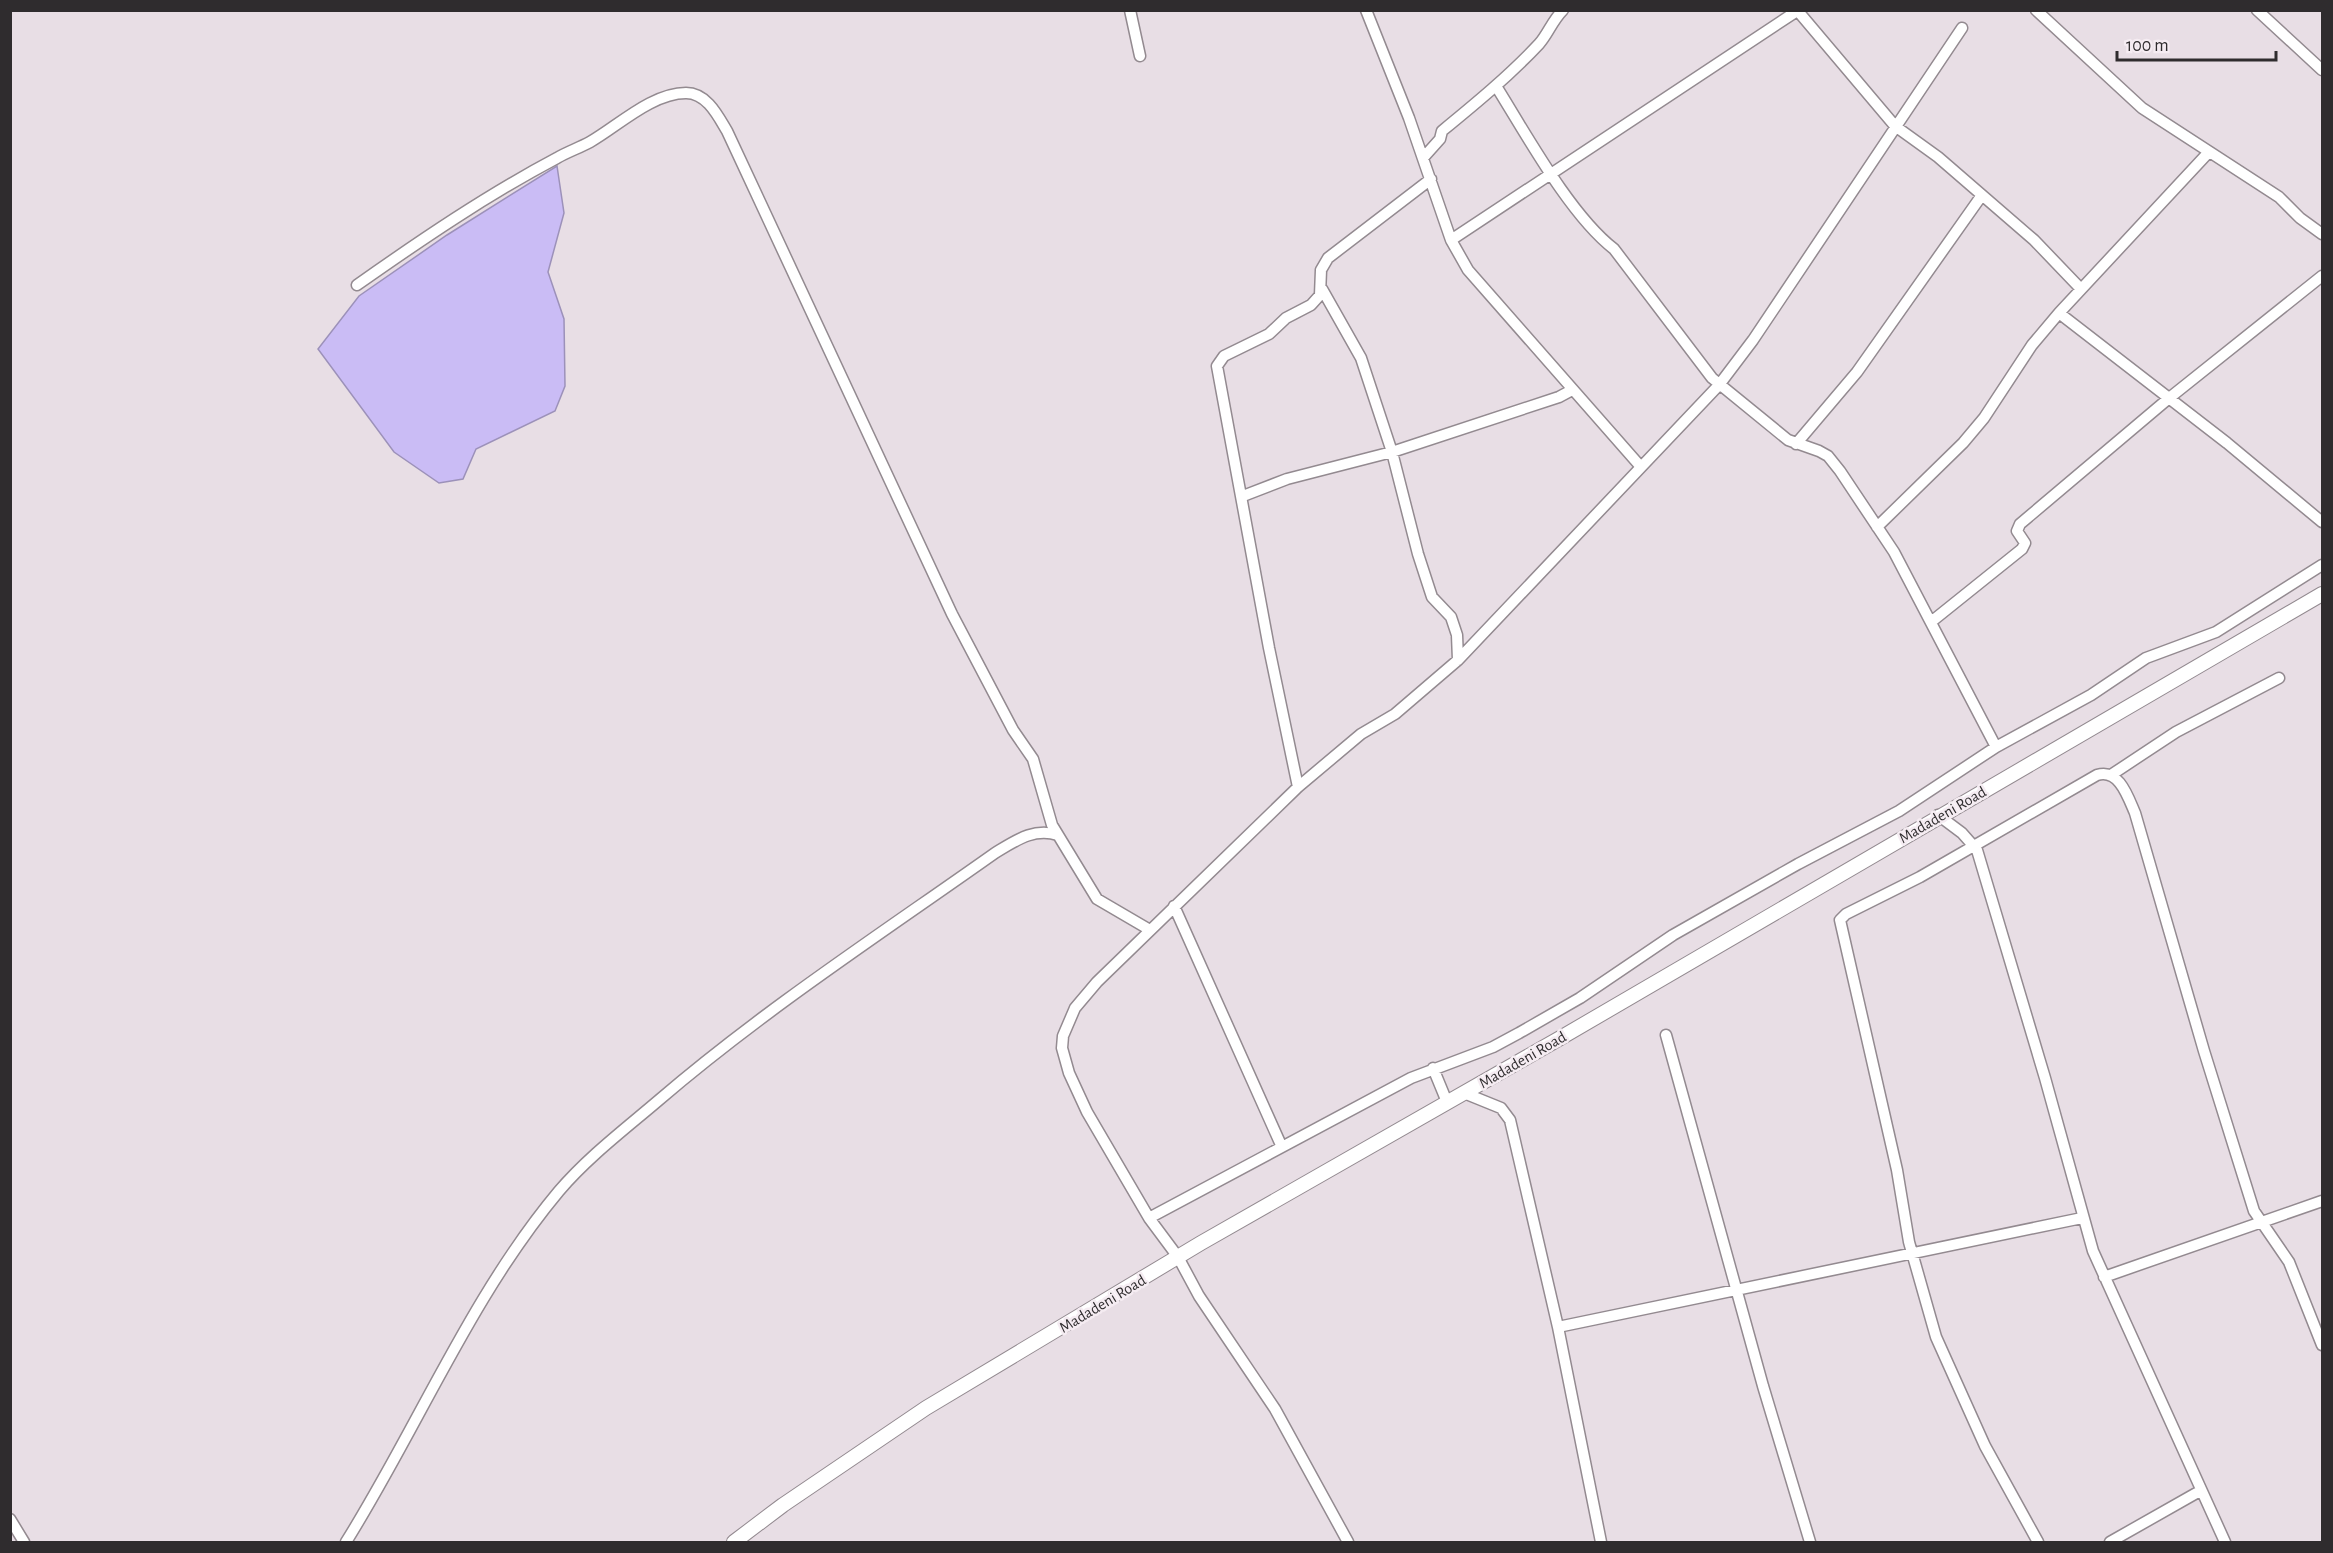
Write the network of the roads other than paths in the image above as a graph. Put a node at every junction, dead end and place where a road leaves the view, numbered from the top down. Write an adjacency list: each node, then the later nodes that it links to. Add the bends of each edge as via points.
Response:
1 (1130, 10): 9 (street)
2 (1366, 10): 14 (street)
3 (1563, 10): 7 (street)
4 (2036, 10): 13 (street, via 2142,108)
5 (2257, 10): 10 (street)
6 (1797, 11): 12 (street); 15 (street)
7 (1550, 15): 11 (street, via 1541,42)
8 (1962, 28): 12 (street)
9 (1140, 56)
10 (2322, 70)
11 (1496, 86): 14 (street, via 1442,131); 15 (street)
12 (1895, 126): 17 (street); 25 (street)
13 (2208, 153): 18 (street, via 2279,196); 22 (street)
14 (1423, 158): 16 (street)
15 (1552, 174): 19 (street); 25 (street)
16 (1431, 179): 19 (street); 23 (street, via 1328,258 1321,270)
17 (1982, 195): 22 (street, via 2034,240); 28 (street, via 1857,372)
18 (2322, 234)
19 (1451, 240): 26 (street, via 1468,270)
20 (2322, 276): 27 (street)
21 (357, 285): 43 (street, via 492,196 646,107 670,95 688,93 702,98 714,108 728,131 952,614 1012,730 1033,759 1046,811)
22 (2080, 288): 24 (street)
23 (1322, 289): 29 (street, via 1361,358); 31 (street, via 1311,304 1257,341 1220,360 1218,374)
24 (2059, 313): 27 (street); 33 (street, via 1963,443)
25 (1719, 385): 28 (street); 30 (street)
26 (1572, 390): 29 (street); 30 (street)
27 (2169, 399): 32 (street); 36 (street, via 2019,524 2018,531 2025,543 2022,549)
28 (1796, 444): 33 (street, via 1828,456)
29 (1392, 452): 31 (street, via 1287,479); 37 (street, via 1432,597 1451,616)
30 (1641, 467): 37 (street)
31 (1243, 496): 41 (street)
32 (2322, 522)
33 (1877, 527): 36 (street)
34 (2322, 565): 39 (street, via 2216,632 2146,658 2091,695)
35 (2322, 594): 42 (street, Madadeni Road)
36 (1931, 622): 39 (street)
37 (1458, 660): 41 (street, via 1395,714 1361,734)
38 (2279, 678): 40 (street, via 2176,732)
39 (1996, 747): 48 (street, via 1870,827 1787,869 1682,930 1519,1033 1493,1047)
40 (2111, 775): 44 (street, via 2097,774); 55 (street, via 2120,782 2135,813 2204,1051 2254,1211)
41 (1298, 787): 45 (street)
42 (1938, 815): 44 (street); 49 (street, Madadeni Road)
43 (1058, 835): 46 (street, via 1097,899); 65 (street, via 1032,833 995,853 735,1037 574,1175 498,1274)
44 (1974, 845): 54 (street, via 2045,1078); 56 (street, via 1840,920)
45 (1174, 906): 46 (street); 51 (street)
46 (1150, 930): 53 (street, via 1075,1008 1067,1022 1062,1048 1087,1112)
47 (1666, 1035): 59 (street)
48 (1433, 1068): 50 (street); 51 (street)
49 (1464, 1093): 50 (street, Madadeni Road); 60 (street, via 1501,1107 1510,1120)
50 (1448, 1102): 57 (street, Madadeni Road)
51 (1281, 1145): 53 (street)
52 (2322, 1201): 55 (street)
53 (1149, 1218): 57 (street)
54 (2082, 1218): 56 (street); 58 (street)
55 (2262, 1224): 58 (street); 61 (street, via 2289,1262)
56 (1913, 1254): 59 (street); 70 (street, via 1935,1338 1985,1446)
57 (1178, 1257): 66 (street, Madadeni Road, via 926,1408); 67 (street, via 1199,1296 1275,1408)
58 (2104, 1277): 62 (street)
59 (1738, 1290): 60 (street); 69 (street)
60 (1558, 1327): 68 (street)
61 (2322, 1344)
62 (2200, 1491): 71 (street); 72 (street)
63 (10, 1518): 64 (street)
64 (24, 1542)
65 (345, 1542)
66 (734, 1542)
67 (1348, 1542)
68 (1601, 1542)
69 (1810, 1542)
70 (2038, 1542)
71 (2110, 1542)
72 (2225, 1542)

